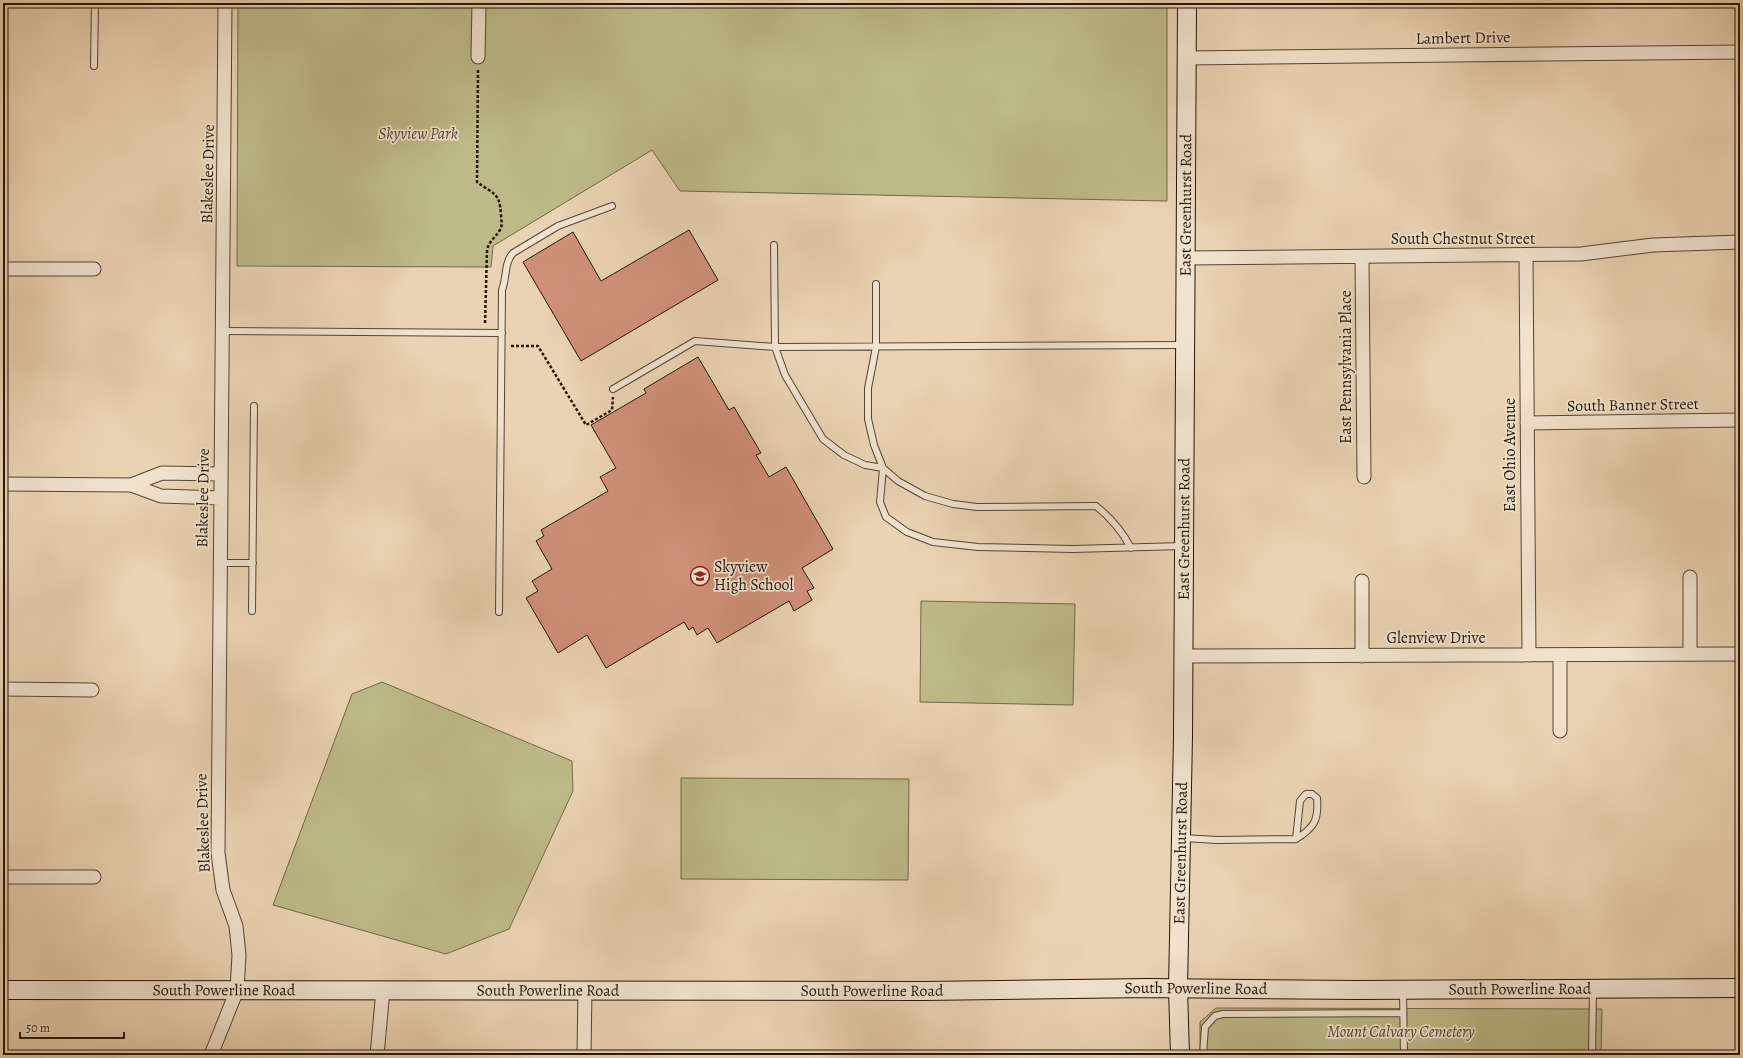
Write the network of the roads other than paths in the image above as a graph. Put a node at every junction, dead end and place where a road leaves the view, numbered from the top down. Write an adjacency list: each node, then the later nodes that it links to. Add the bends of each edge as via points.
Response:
1 (95, 3): 8 (lane)
2 (226, 3): 18 (street, Blakeslee Drive)
3 (478, 3): 6 (street)
4 (1187, 3): 7 (street, East Greenhurst Road)
5 (1740, 52): 7 (street, Lambert Drive)
6 (478, 57)
7 (1187, 58): 14 (street, East Greenhurst Road)
8 (94, 66)
9 (612, 206): 19 (lane, via 558,226 508,258 502,290)
10 (1740, 242): 12 (street, South Chestnut Street, via 1653,245 1581,254)
11 (774, 244): 21 (lane)
12 (1526, 256): 13 (street, South Chestnut Street); 26 (street, East Ohio Avenue)
13 (1362, 257): 14 (street, South Chestnut Street); 29 (street, East Pennsylvania Place)
14 (1186, 258): 20 (street, East Greenhurst Road)
15 (3, 269): 16 (street)
16 (94, 269)
17 (876, 284): 22 (lane)
18 (222, 331): 19 (lane); 28 (street, Blakeslee Drive)
19 (502, 333): 40 (lane)
20 (1186, 345): 22 (lane); 33 (street, East Greenhurst Road)
21 (775, 347): 22 (lane); 23 (lane, via 695,341); 27 (lane, via 785,375 823,439 844,455 865,465)
22 (876, 347): 27 (lane, via 868,388 868,419)
23 (613, 389)
24 (254, 406): 36 (lane)
25 (1740, 420): 26 (street, South Banner Street)
26 (1527, 423): 43 (street, East Ohio Avenue)
27 (883, 468): 34 (lane, via 898,481 925,496 953,504 977,507 1096,506 1122,531); 34 (lane, via 880,502 886,517 907,532 933,542 978,547)
28 (220, 474): 31 (street, via 162,473); 32 (street, Blakeslee Drive)
29 (1364, 477)
30 (3, 484): 31 (street)
31 (131, 485): 32 (street, via 161,496)
32 (220, 498): 35 (street, Blakeslee Drive)
33 (1184, 546): 34 (lane); 45 (street, East Greenhurst Road)
34 (1131, 548)
35 (219, 563): 36 (lane); 59 (street, Blakeslee Drive, via 218,853 223,890 236,926 239,955)
36 (253, 564): 39 (lane)
37 (1690, 577): 41 (street)
38 (1362, 581): 46 (street)
39 (252, 611)
40 (499, 612)
41 (1690, 654): 42 (street, Glenview Drive); 44 (street, Glenview Drive)
42 (1740, 654)
43 (1529, 655): 44 (street, Glenview Drive); 46 (street, Glenview Drive)
44 (1560, 655): 49 (street)
45 (1183, 656): 46 (street, Glenview Drive); 50 (street, East Greenhurst Road)
46 (1362, 656)
47 (3, 689): 48 (street)
48 (92, 690)
49 (1560, 731)
50 (1181, 838): 51 (lane); 54 (street, East Greenhurst Road)
51 (1296, 839): 51 (lane, via 1300,801 1306,794 1312,794 1317,798 1315,823)
52 (3, 877): 53 (street)
53 (94, 877)
54 (1178, 988): 56 (street, South Powerline Road, via 924,991); 61 (street, South Powerline Road); 66 (street, East Greenhurst Road)
55 (1740, 988): 57 (street, South Powerline Road)
56 (585, 989): 60 (street, South Powerline Road); 65 (street)
57 (1593, 989): 61 (street, South Powerline Road); 69 (lane)
58 (3, 990): 59 (street, South Powerline Road)
59 (237, 990): 60 (street, South Powerline Road); 63 (street, Blakeslee Drive)
60 (383, 990): 64 (street)
61 (1403, 990): 62 (lane)
62 (1403, 1013): 67 (lane, via 1219,1015 1209,1020 1205,1027); 68 (lane)
63 (210, 1055)
64 (377, 1055)
65 (584, 1055)
66 (1180, 1055)
67 (1204, 1055)
68 (1404, 1055)
69 (1592, 1055)

